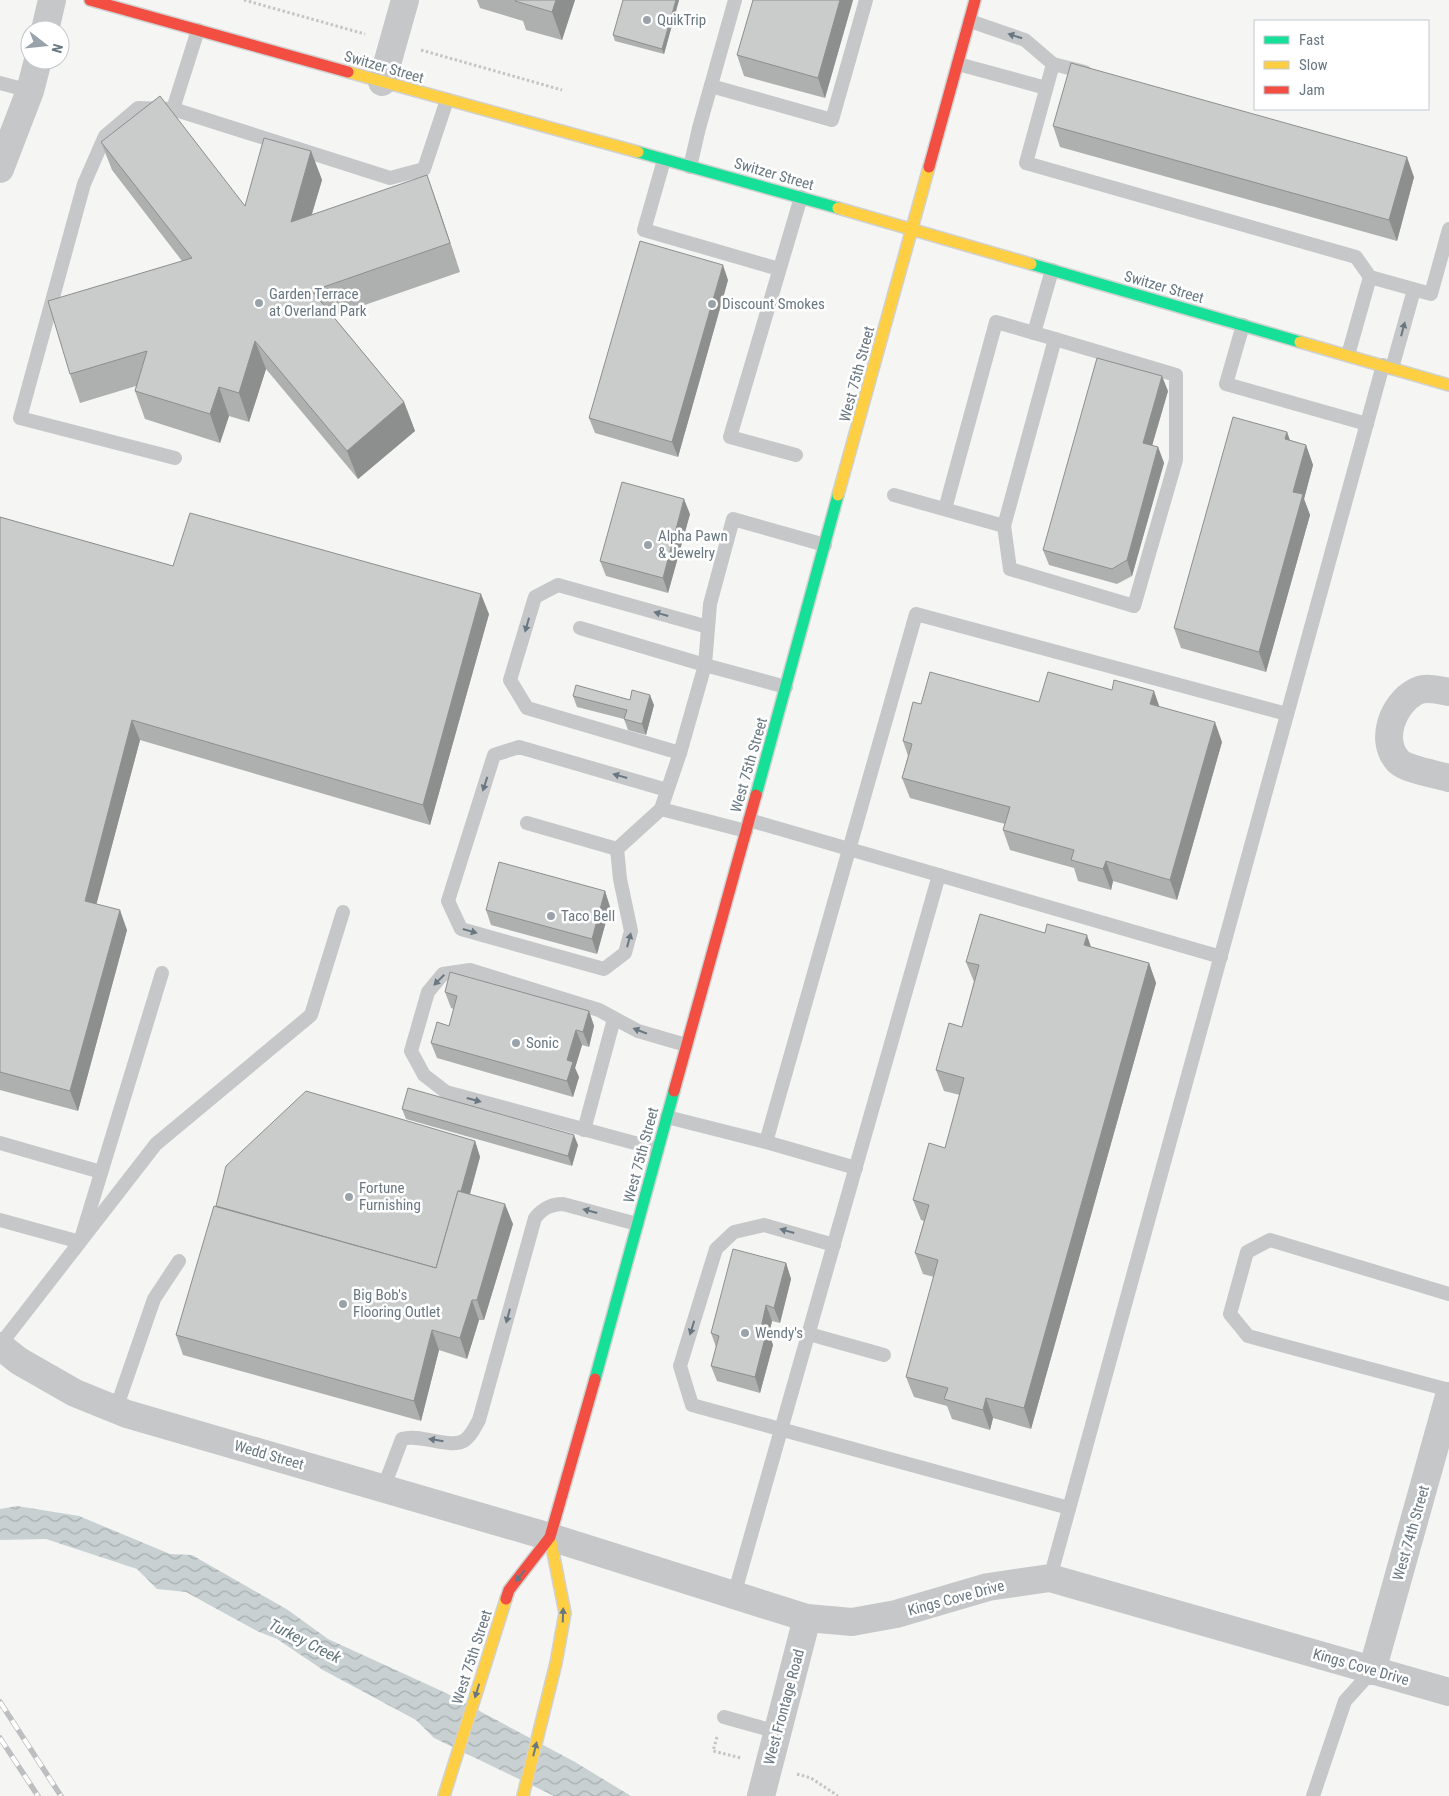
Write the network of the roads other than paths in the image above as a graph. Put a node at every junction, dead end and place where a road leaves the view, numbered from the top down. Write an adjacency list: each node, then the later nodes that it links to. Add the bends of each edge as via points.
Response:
1 (52, 0): 7 (street)
2 (90, 0): 9 (main road, Switzer Street)
3 (405, 0): 14 (street)
4 (735, 0): 16 (lane)
5 (866, 0): 16 (lane, via 832,120)
6 (976, 0): 8 (main road, West 75th Street)
7 (47, 20)
8 (970, 21): 10 (main road, West 75th Street); 11 (lane, one-way to 8, via 1025,40)
9 (198, 30): 14 (main road, Switzer Street); 20 (lane)
10 (958, 64): 17 (lane); 26 (main road, West 75th Street)
11 (1053, 64): 13 (lane); 17 (lane)
12 (35, 70): 18 (street)
13 (1099, 76)
14 (382, 82): 19 (main road, Switzer Street)
15 (0, 83): 18 (lane)
16 (711, 86): 22 (lane)
17 (1046, 88): 29 (lane, via 1026,163 1356,257)
18 (30, 91): 23 (street)
19 (447, 100): 20 (lane, via 424,169 390,178); 21 (main road, Switzer Street)
20 (173, 109): 39 (lane, via 138,108 104,136 84,184 20,418)
21 (664, 160): 22 (main road, Switzer Street); 27 (lane, via 644,230)
22 (690, 167): 24 (main road, Switzer Street)
23 (0, 169)
24 (800, 197): 26 (main road, Switzer Street); 27 (lane)
25 (1449, 229): 30 (lane, via 1432,294)
26 (912, 230): 28 (main road, Switzer Street); 43 (main road, West 75th Street)
27 (779, 269): 38 (lane, via 730,437)
28 (1052, 270): 31 (main road, Switzer Street); 32 (lane)
29 (1370, 277): 30 (lane); 34 (lane)
30 (1414, 290): 35 (lane, one-way to 30)
31 (1243, 325): 34 (main road, Switzer Street); 37 (lane, via 1226,384)
32 (1034, 333): 33 (lane); 41 (lane, via 996,322)
33 (1055, 339): 42 (lane); 42 (lane, via 1176,375 1176,460 1134,606 1010,569)
34 (1348, 355): 35 (main road, Switzer Street)
35 (1388, 367): 36 (main road, Switzer Street); 37 (lane)
36 (1449, 384)
37 (1367, 424): 49 (lane)
38 (796, 455)
39 (175, 458)
40 (894, 495): 41 (lane)
41 (944, 509): 42 (lane)
42 (1004, 526)
43 (825, 545): 44 (lane, via 733,519 710,604); 47 (main road, West 75th Street)
44 (708, 627): 46 (lane); 50 (lane, one-way to 50, via 558,585 535,596 510,680 527,708)
45 (580, 628): 46 (lane)
46 (705, 665): 47 (lane); 50 (lane)
47 (786, 687): 55 (main road, West 75th Street)
48 (1449, 692): 51 (street, via 1435,689 1417,691 1401,702 1389,734 1391,750 1399,761)
49 (1287, 714): 56 (lane, via 916,614); 60 (lane)
50 (680, 753): 52 (lane)
51 (1449, 778)
52 (667, 790): 53 (lane); 57 (lane, one-way to 57, via 519,747 494,755 448,901 461,929 604,970 625,953 631,931)
53 (661, 809): 55 (lane); 57 (lane)
54 (527, 823): 57 (lane)
55 (747, 825): 56 (lane); 63 (main road, West 75th Street)
56 (848, 848): 58 (lane); 66 (lane)
57 (617, 849)
58 (939, 875): 60 (lane); 69 (lane)
59 (342, 912): 73 (lane, via 311,1016 156,1144)
60 (1221, 956): 85 (lane)
61 (162, 973): 70 (lane)
62 (614, 1019): 63 (lane, one-way to 62, via 638,1031); 65 (lane); 65 (lane, one-way to 65, via 599,1010 470,970 443,974 428,992 411,1051 424,1075 446,1092)
63 (686, 1045): 64 (main road, West 75th Street)
64 (667, 1117): 66 (lane); 68 (main road, West 75th Street)
65 (584, 1130): 68 (lane)
66 (766, 1142): 69 (lane)
67 (0, 1143): 70 (lane)
68 (658, 1149): 72 (main road, West 75th Street)
69 (856, 1168): 74 (lane)
70 (102, 1172): 73 (lane)
71 (0, 1220): 73 (lane)
72 (637, 1224): 84 (lane, one-way to 84, via 563,1204 541,1211 535,1218 475,1428 464,1441 456,1443 415,1437 402,1439); 86 (main road, West 75th Street)
73 (80, 1242): 78 (lane)
74 (834, 1244): 77 (lane); 83 (lane, one-way to 83, via 764,1225 734,1232 716,1249 680,1366 692,1405)
75 (179, 1261): 82 (lane, via 154,1299)
76 (1449, 1294): 80 (lane, via 1270,1240 1248,1252 1230,1314 1248,1336)
77 (809, 1334): 79 (lane); 83 (lane)
78 (0, 1346): 82 (street, Wedd Street, via 19,1361 75,1393)
79 (884, 1355)
80 (1449, 1390)
81 (1449, 1396): 90 (street, West 74th Street)
82 (116, 1409): 84 (street, Wedd Street)
83 (781, 1429): 85 (lane); 88 (lane)
84 (383, 1488): 86 (street, Wedd Street)
85 (1069, 1508): 87 (lane)
86 (550, 1537): 88 (street, Kings Cove Drive); 94 (main road, West 75th Street, one-way to 94, via 509,1590); 95 (main road, West 75th Street, one-way to 86, via 565,1613)
87 (1050, 1578): 89 (street, Kings Cove Drive, via 988,1587 896,1614 852,1622); 90 (street, Kings Cove Drive)
88 (734, 1595): 89 (street, Kings Cove Drive)
89 (807, 1618): 93 (street, West Frontage Road)
90 (1372, 1670): 91 (street, Kings Cove Drive); 97 (lane, via 1345,1700)
91 (1449, 1692)
92 (724, 1717): 93 (lane)
93 (777, 1732): 96 (street, West Frontage Road)
94 (444, 1796)
95 (523, 1796)
96 (760, 1796)
97 (1313, 1796)

